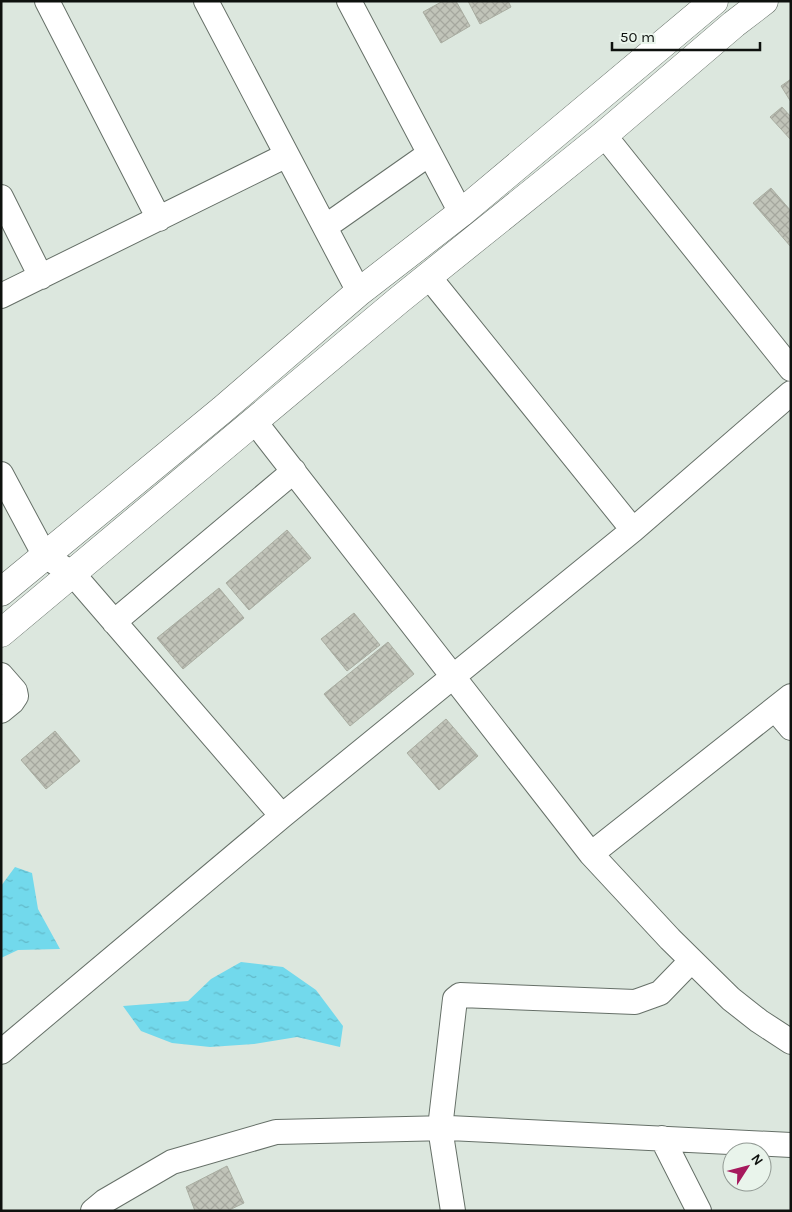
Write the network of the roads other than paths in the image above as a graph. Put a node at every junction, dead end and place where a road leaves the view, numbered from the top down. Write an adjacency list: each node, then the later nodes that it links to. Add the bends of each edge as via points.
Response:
1 (47, 1): 11 (street)
2 (206, 1): 8 (street)
3 (350, 1): 7 (street)
4 (714, 1): 10 (main road)
5 (764, 1): 6 (main road)
6 (604, 135): 14 (main road); 17 (street)
7 (428, 154): 10 (street); 12 (street)
8 (287, 155): 11 (street); 12 (street)
9 (1, 197): 13 (street)
10 (461, 213): 15 (main road)
11 (159, 219): 13 (street)
12 (325, 227): 15 (street)
13 (41, 277): 16 (street)
14 (429, 278): 19 (main road); 22 (street)
15 (360, 292): 23 (main road)
16 (1, 296)
17 (791, 369)
18 (791, 393): 22 (street)
19 (255, 422): 20 (street); 24 (main road)
20 (294, 472): 26 (street); 29 (street)
21 (1, 474): 23 (street)
22 (632, 530): 29 (street)
23 (45, 556): 24 (street); 25 (main road)
24 (73, 574): 26 (street); 27 (main road)
25 (1, 592)
26 (114, 622): 33 (street)
27 (1, 633)
28 (1, 675): 31 (street, via 16,696)
29 (454, 676): 33 (street); 34 (street)
30 (783, 703): 32 (street); 34 (street)
31 (1, 711)
32 (791, 728)
33 (282, 816): 37 (street)
34 (591, 854): 35 (street)
35 (691, 961): 36 (street, via 731,999); 38 (street, via 660,993 635,1002 460,996 455,999)
36 (791, 1042)
37 (1, 1052)
38 (440, 1128): 39 (street); 41 (street, via 276,1132 172,1162); 42 (street)
39 (662, 1138): 40 (street); 43 (street)
40 (791, 1145)
41 (93, 1211)
42 (453, 1211)
43 (699, 1211)

